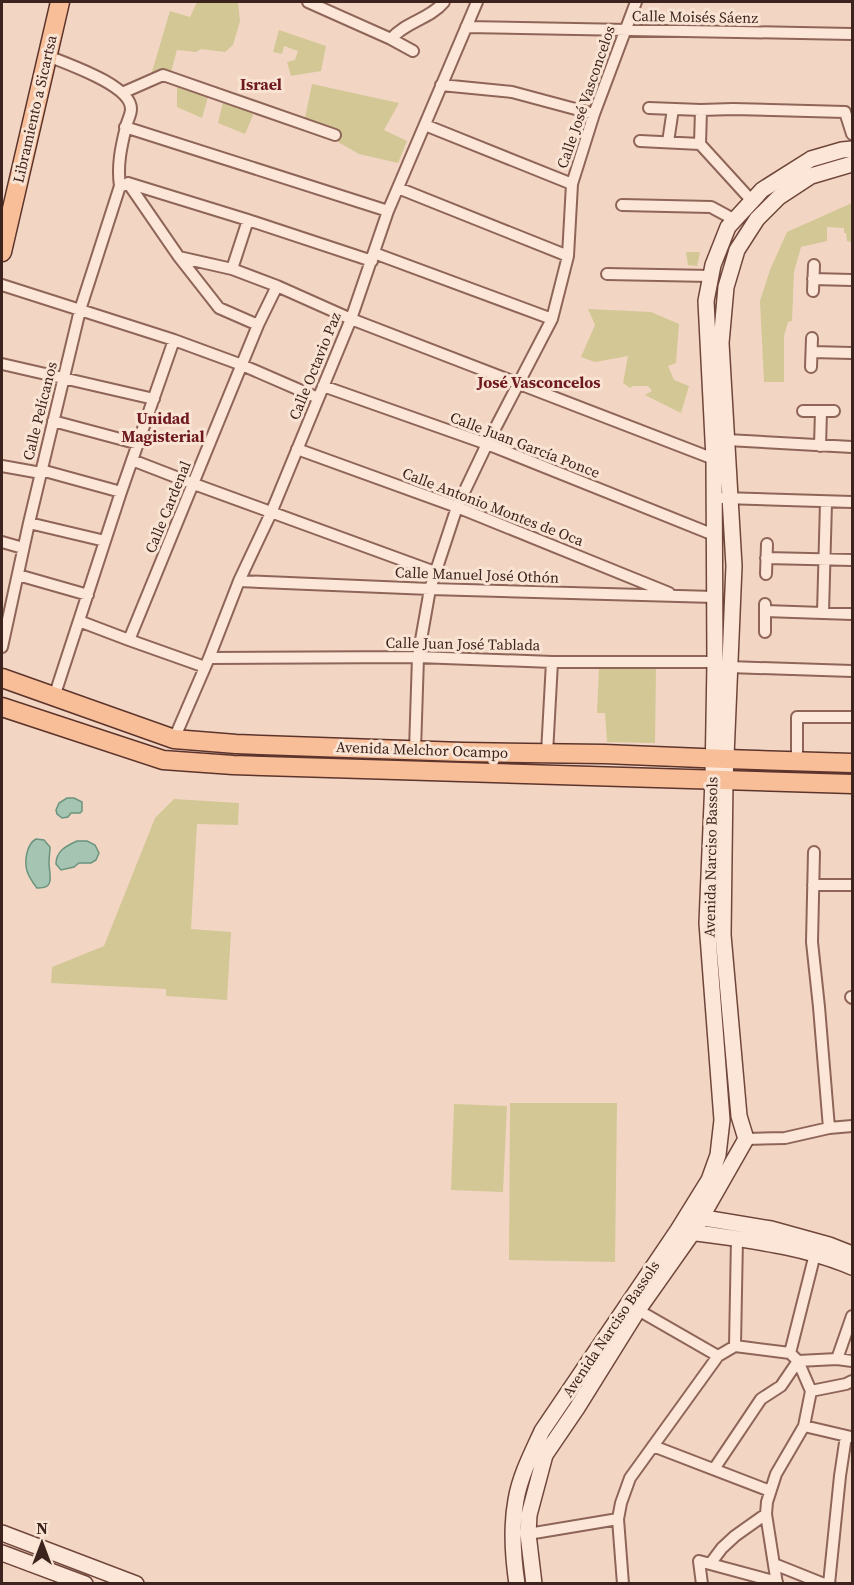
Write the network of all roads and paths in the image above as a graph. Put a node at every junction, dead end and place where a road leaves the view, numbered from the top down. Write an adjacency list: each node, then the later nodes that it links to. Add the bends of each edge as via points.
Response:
1 (60, 2): 11 (main road, Libramiento a Sicartsa)
2 (308, 2): 9 (street)
3 (444, 2): 9 (street)
4 (477, 2): 6 (street, Calle Octavio Paz)
5 (636, 2): 7 (street, Calle José Vasconcelos)
6 (466, 27): 7 (street, Calle Moisés Sáenz); 12 (street, Calle Octavio Paz)
7 (625, 31): 8 (street, Calle Moisés Sáenz); 17 (street, Calle José Vasconcelos)
8 (852, 34)
9 (391, 39): 10 (street)
10 (413, 51)
11 (48, 56): 13 (street, via 98,77); 35 (main road, Libramiento a Sicartsa)
12 (441, 85): 17 (street, via 512,92); 18 (street, Calle Octavio Paz)
13 (122, 93): 19 (street, Calle Pelícanos, via 131,108); 21 (street, via 163,75)
14 (650, 108): 15 (street)
15 (673, 109): 16 (street); 23 (street)
16 (701, 110): 20 (street, via 845,112); 24 (street)
17 (594, 114): 27 (street, Calle José Vasconcelos)
18 (425, 125): 27 (street); 29 (street, Calle Octavio Paz)
19 (125, 128): 28 (street, Calle Pelícanos, via 118,174); 32 (street)
20 (852, 134)
21 (335, 135)
22 (640, 141): 23 (street)
23 (668, 142): 24 (street)
24 (700, 144): 30 (street)
25 (852, 149): 30 (street, Avenida Narciso Bassols, via 811,159 762,190)
26 (852, 164): 62 (street, Avenida Narciso Bassols, via 811,177 779,197 757,219 737,250 726,287)
27 (573, 184): 36 (street, Calle José Vasconcelos)
28 (124, 185): 33 (street); 37 (street); 48 (street, Calle Pelícanos)
29 (398, 188): 32 (street, Calle Octavio Paz); 36 (street)
30 (752, 201): 34 (street, Avenida Narciso Bassols)
31 (622, 205): 34 (street, via 711,207)
32 (388, 212): 38 (street, Calle Octavio Paz)
33 (248, 220): 38 (street); 40 (street)
34 (735, 220): 42 (street, Avenida Narciso Bassols, via 728,227)
35 (2, 252)
36 (568, 256): 50 (street, Calle José Vasconcelos)
37 (179, 257): 40 (street); 51 (street, via 219,308)
38 (373, 257): 49 (street, Calle Octavio Paz); 50 (street)
39 (814, 265): 43 (street)
40 (232, 269): 46 (street)
41 (607, 274): 42 (street)
42 (711, 276): 62 (street, Avenida Narciso Bassols, via 705,301)
43 (813, 279): 44 (street); 47 (street)
44 (852, 280)
45 (2, 285): 48 (street)
46 (277, 286): 49 (street); 51 (street, Calle Cardenal)
47 (813, 291)
48 (80, 309): 53 (street); 59 (street, Calle Pelícanos)
49 (351, 319): 60 (street); 61 (street, Calle Octavio Paz)
50 (552, 319): 60 (street, Calle José Vasconcelos)
51 (258, 326): 57 (street, Calle Cardenal)
52 (812, 338): 54 (street)
53 (174, 340): 57 (street); 64 (street)
54 (812, 352): 55 (street); 58 (street)
55 (852, 353)
56 (2, 364): 59 (street)
57 (242, 365): 63 (street); 79 (street, Calle Cardenal)
58 (811, 367)
59 (65, 378): 64 (street); 68 (street, Calle Pelícanos)
60 (519, 382): 71 (street, Calle José Vasconcelos); 75 (street)
61 (323, 386): 63 (street, Calle Octavio Paz); 71 (street, Calle Juan García Ponce)
62 (717, 395): 69 (street, Avenida Narciso Bassols); 75 (street, Avenida Narciso Bassols)
63 (318, 398): 74 (street, Calle Octavio Paz)
64 (154, 399): 70 (street)
65 (803, 411): 66 (street)
66 (821, 411): 67 (street); 72 (street)
67 (834, 411)
68 (53, 421): 70 (street); 78 (street, Calle Pelícanos)
69 (727, 440): 72 (street); 82 (street, Avenida Narciso Bassols)
70 (139, 444): 76 (street)
71 (487, 444): 85 (street, Calle José Vasconcelos); 88 (street, Calle Juan García Ponce)
72 (820, 446): 73 (street)
73 (852, 447)
74 (297, 449): 85 (street, Calle Antonio Montes de Oca); 86 (street, Calle Octavio Paz)
75 (714, 459): 81 (street, Avenida Narciso Bassols)
76 (132, 460): 79 (street); 80 (street)
77 (2, 466): 78 (street)
78 (41, 472): 80 (street); 87 (street, Calle Pelícanos)
79 (194, 484): 86 (street); 108 (street, Calle Cardenal)
80 (121, 492): 89 (street)
81 (714, 498): 82 (street); 88 (street, Avenida Narciso Bassols)
82 (730, 498): 83 (street); 113 (street, Avenida Narciso Bassols, via 734,566)
83 (826, 502): 84 (street); 94 (street)
84 (852, 502)
85 (457, 507): 96 (street, Calle José Vasconcelos); 102 (street, Calle Antonio Montes de Oca)
86 (271, 513): 96 (street); 99 (street, Calle Octavio Paz)
87 (29, 524): 89 (street); 92 (street, Calle Pelícanos)
88 (714, 535): 103 (street, Avenida Narciso Bassols)
89 (105, 541): 101 (street)
90 (2, 542): 92 (street)
91 (767, 544): 93 (street)
92 (23, 548): 98 (street, Calle Pelícanos)
93 (766, 558): 94 (street); 97 (street)
94 (824, 560): 95 (street); 104 (street)
95 (852, 560)
96 (435, 572): 100 (street, Calle José Vasconcelos)
97 (766, 574)
98 (18, 575): 101 (street); 109 (street, Calle Pelícanos)
99 (239, 581): 100 (street, Calle Manuel José Othón); 112 (street, Calle Octavio Paz)
100 (430, 589): 102 (street, Calle Manuel José Othón); 110 (street, Calle José Vasconcelos)
101 (88, 595): 106 (street)
102 (676, 596): 103 (street, Calle Manuel José Othón)
103 (714, 597): 113 (street, Avenida Narciso Bassols)
104 (823, 613): 105 (street); 107 (street, via 765,608)
105 (852, 614)
106 (79, 621): 108 (street, Calle Juan José Tablada); 116 (street)
107 (765, 632)
108 (129, 640): 112 (street, Calle Juan José Tablada)
109 (2, 647)
110 (418, 657): 111 (street, Calle Juan José Tablada); 112 (street, Calle Juan José Tablada); 120 (street, Calle José Vasconcelos)
111 (552, 662): 113 (street, Calle Juan José Tablada); 122 (street)
112 (207, 663): 119 (street, Calle Octavio Paz)
113 (722, 664): 114 (street, Calle Juan José Tablada); 123 (street, Avenida Narciso Bassols)
114 (852, 670)
115 (2, 678): 116 (main road, Avenida Melchor Ocampo)
116 (54, 697): 119 (main road, Avenida Melchor Ocampo)
117 (2, 707): 126 (main road, Avenida Melchor Ocampo, via 163,760)
118 (852, 717): 124 (street, via 797,717)
119 (174, 739): 120 (main road, Avenida Melchor Ocampo)
120 (415, 750): 121 (main road, Avenida Melchor Ocampo)
121 (463, 752): 122 (main road, Avenida Melchor Ocampo); 126 (main road)
122 (547, 753): 123 (main road, Avenida Melchor Ocampo)
123 (720, 759): 124 (main road, Avenida Melchor Ocampo); 127 (street, Avenida Narciso Bassols)
124 (797, 761): 125 (main road, Avenida Melchor Ocampo)
125 (852, 763)
126 (462, 772): 127 (main road, Avenida Melchor Ocampo)
127 (719, 780): 128 (main road, Avenida Melchor Ocampo); 132 (street, Avenida Narciso Bassols, via 723,935); 133 (street, Avenida Narciso Bassols, via 707,923)
128 (852, 784)
129 (814, 852): 130 (street)
130 (813, 885): 131 (street); 135 (street, via 812,942)
131 (852, 885)
132 (737, 1090): 133 (street); 136 (street, Avenida Narciso Bassols)
133 (720, 1091): 137 (street, Avenida Narciso Bassols, via 723,1120 718,1155)
134 (852, 1126): 135 (street)
135 (829, 1128): 136 (street, via 784,1138)
136 (746, 1139): 137 (street, Avenida Narciso Bassols)
137 (694, 1216): 138 (street, Avenida Narciso Bassols); 141 (street, via 771,1229)
138 (685, 1231): 139 (street); 143 (street, Avenida Narciso Bassols); 157 (street, Avenida Narciso Bassols, via 542,1431)
139 (737, 1238): 140 (street); 145 (street)
140 (815, 1254): 142 (street); 147 (street)
141 (852, 1254)
142 (852, 1267)
143 (638, 1310): 146 (street); 158 (street, Avenida Narciso Bassols, via 545,1455)
144 (852, 1316): 148 (street)
145 (735, 1347): 146 (street); 147 (street)
146 (718, 1356): 154 (street)
147 (794, 1357): 148 (street); 151 (street); 155 (street, via 780,1386 761,1399)
148 (837, 1359): 149 (street)
149 (852, 1361)
150 (852, 1381): 151 (street)
151 (811, 1390): 152 (street)
152 (804, 1426): 153 (street); 156 (street, via 776,1474)
153 (849, 1437): 174 (street, via 840,1476)
154 (653, 1446): 155 (street); 160 (street, via 630,1478)
155 (714, 1469): 156 (street)
156 (771, 1491): 159 (street)
157 (516, 1498): 158 (street); 169 (street, Avenida Narciso Bassols)
158 (532, 1503): 162 (street, Avenida Narciso Bassols)
159 (766, 1514): 164 (street); 165 (street)
160 (618, 1519): 162 (street); 171 (street)
161 (2, 1533): 168 (street)
162 (528, 1534): 170 (street, Avenida Narciso Bassols)
163 (2, 1553): 167 (street)
164 (705, 1563): 166 (street); 172 (street)
165 (774, 1564): 166 (street); 173 (street)
166 (777, 1583)
167 (85, 1584)
168 (136, 1584)
169 (517, 1584)
170 (534, 1584)
171 (623, 1584)
172 (702, 1584)
173 (824, 1584)
174 (829, 1584)

